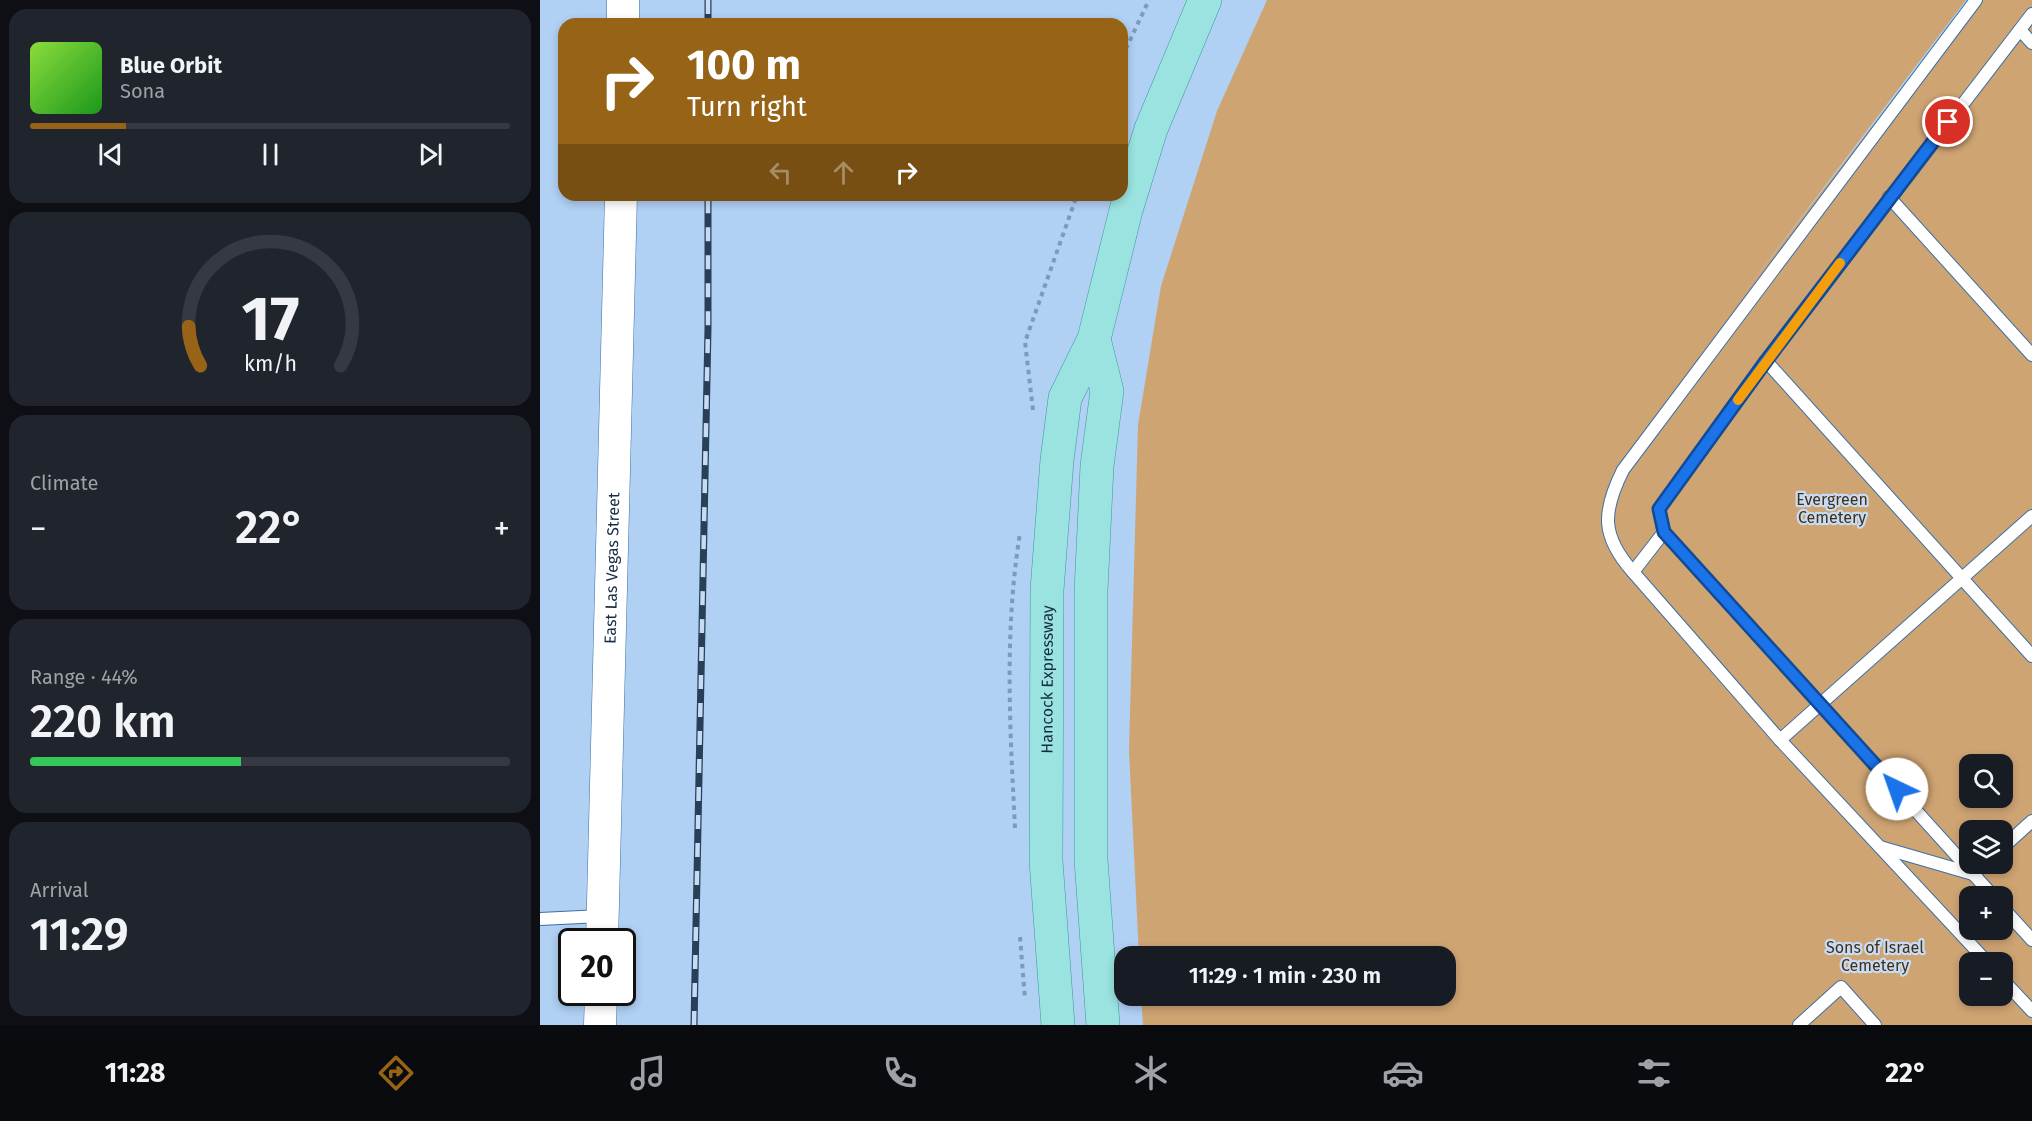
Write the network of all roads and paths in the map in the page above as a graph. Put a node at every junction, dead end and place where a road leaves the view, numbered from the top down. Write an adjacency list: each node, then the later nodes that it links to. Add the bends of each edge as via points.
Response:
1 (623, 0): 6 (street)
2 (1149, 0): 9 (path)
3 (1205, 0): 12 (main road, Hancock Expressway, via 1151,129)
4 (1976, 0): 17 (lane, via 1623,470 1610,496 1606,525 1617,555)
5 (2032, 14): 7 (lane)
6 (623, 18)
7 (2020, 30): 8 (lane); 10 (lane)
8 (2032, 43)
9 (1128, 44)
10 (1889, 196): 13 (lane); 14 (lane)
11 (621, 201): 32 (street, East Las Vegas Street)
12 (1094, 339): 39 (main road, Hancock Expressway, via 1065,398 1047,590 1046,861); 40 (main road, Hancock Expressway, via 1107,391 1097,466 1091,591 1091,860)
13 (2032, 355)
14 (1766, 361): 16 (lane, via 1659,509); 18 (lane)
15 (2032, 516): 18 (lane)
16 (1664, 532): 17 (lane); 20 (lane)
17 (1633, 572): 21 (lane)
18 (1962, 578): 19 (lane); 20 (lane)
19 (2032, 656)
20 (1820, 704): 21 (lane); 25 (lane)
21 (1780, 740): 24 (lane)
22 (2032, 821): 23 (lane)
23 (2013, 838)
24 (1880, 847): 26 (lane); 34 (lane)
25 (1959, 858)
26 (1959, 870)
27 (1973, 874): 28 (lane)
28 (1984, 886)
29 (540, 919): 31 (lane)
30 (2013, 919): 33 (lane)
31 (596, 928)
32 (602, 928)
33 (2032, 940)
34 (1978, 952)
35 (2013, 991): 37 (lane)
36 (601, 1006): 38 (street)
37 (2032, 1011)
38 (600, 1025)
39 (1058, 1025)
40 (1103, 1025)
41 (1799, 1025): 42 (lane, via 1841,987)
42 (1875, 1025)

